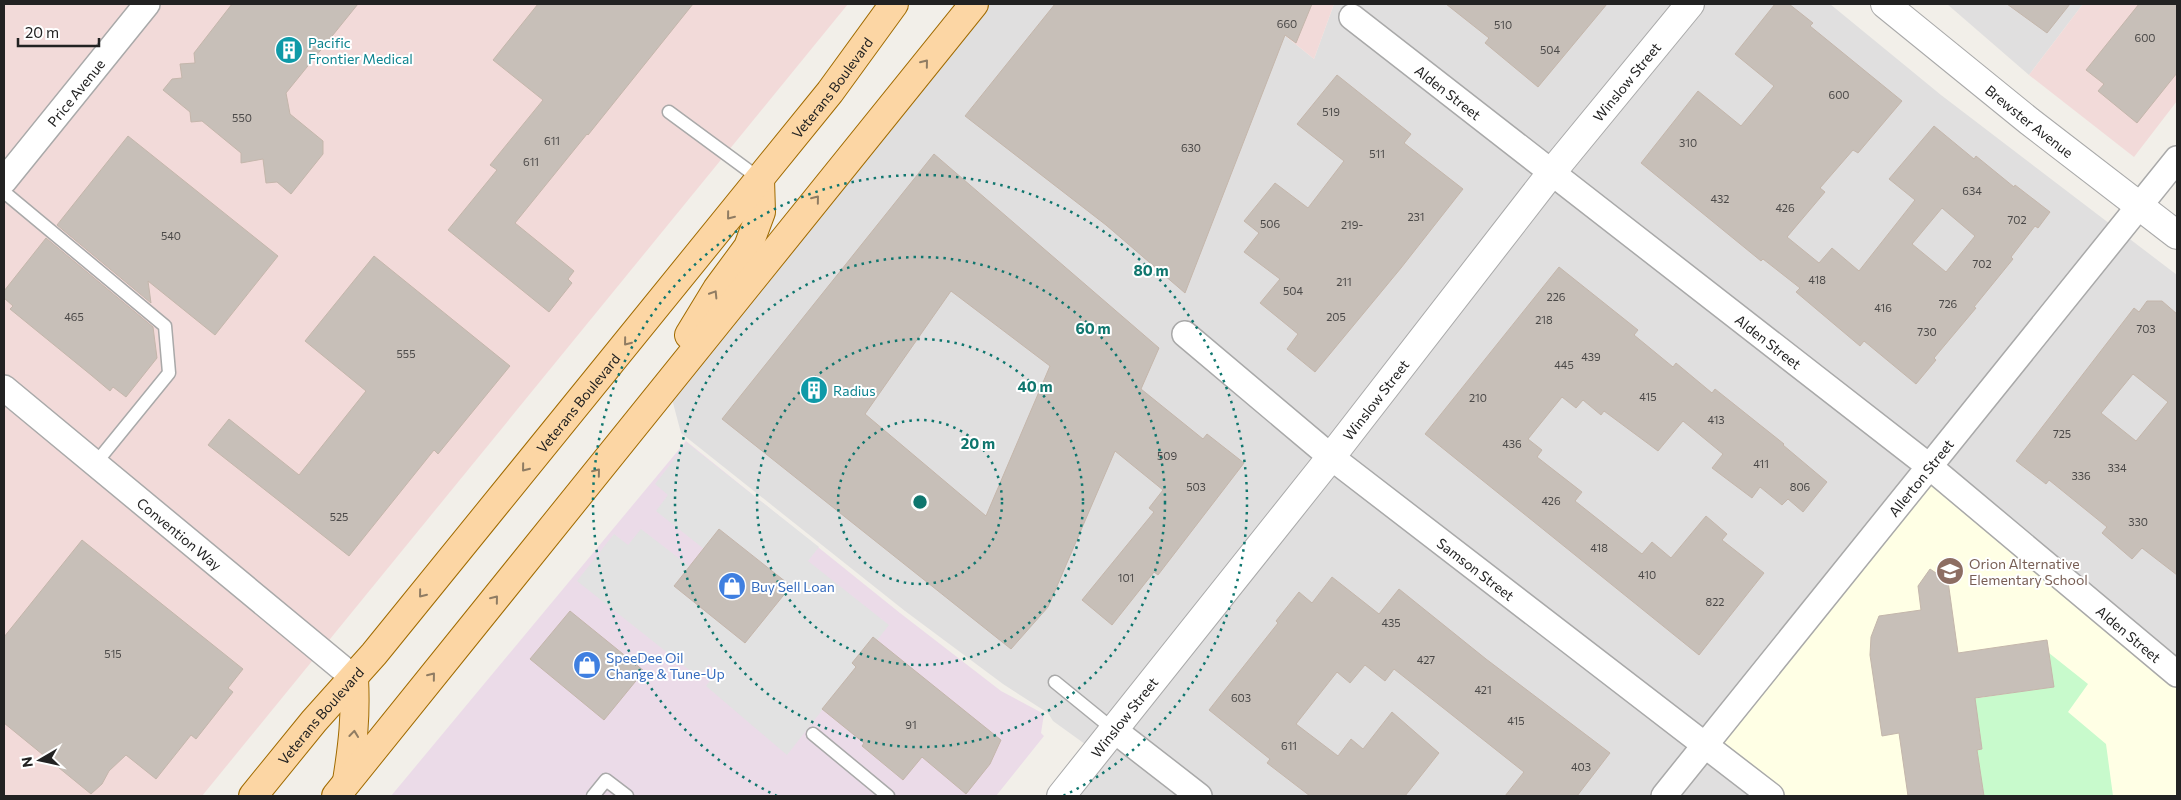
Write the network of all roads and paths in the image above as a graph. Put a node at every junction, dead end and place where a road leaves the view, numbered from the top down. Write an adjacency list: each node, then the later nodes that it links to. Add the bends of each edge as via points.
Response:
1 (147, 4): 11 (street, Price Avenue)
2 (894, 4): 10 (main road, Veterans Boulevard, via 848,69)
3 (974, 4): 16 (main road, one-way to 3)
4 (1885, 4): 13 (street, Brewster Avenue)
5 (1687, 5): 9 (street, Winslow Street)
6 (1352, 17): 9 (street, Alden Street)
7 (669, 112): 10 (lane)
8 (2177, 159): 13 (street, Allerton Street)
9 (1552, 172): 18 (street, Winslow Street); 20 (street, Alden Street)
10 (760, 179): 16 (main road, one-way to 10, via 683,345 717,289 748,248 761,212); 22 (main road, Veterans Boulevard, one-way to 22)
11 (4, 181)
12 (4, 192): 19 (lane, via 165,326 168,373)
13 (2138, 206): 14 (street, Brewster Avenue); 20 (street, Allerton Street)
14 (2177, 235)
15 (1185, 334): 18 (street, Samson Street)
16 (668, 384): 27 (main road, one-way to 16)
17 (4, 388): 19 (street, Convention Way)
18 (1331, 457): 24 (street, Winslow Street); 26 (street, Samson Street)
19 (95, 464): 22 (street, Convention Way)
20 (1930, 467): 21 (street, Alden Street); 26 (street, Allerton Street)
21 (2177, 674)
22 (354, 678): 27 (main road, one-way to 22, via 355,735); 28 (main road, Veterans Boulevard)
23 (1055, 682): 24 (lane)
24 (1114, 730): 32 (street, Winslow Street); 33 (street)
25 (813, 734): 31 (lane)
26 (1705, 745): 34 (street, Allerton Street); 35 (street, Samson Street)
27 (341, 789)
28 (253, 796)
29 (593, 796): 30 (lane, via 606,780)
30 (626, 796)
31 (888, 796)
32 (1061, 796)
33 (1199, 796)
34 (1664, 796)
35 (1771, 796)

